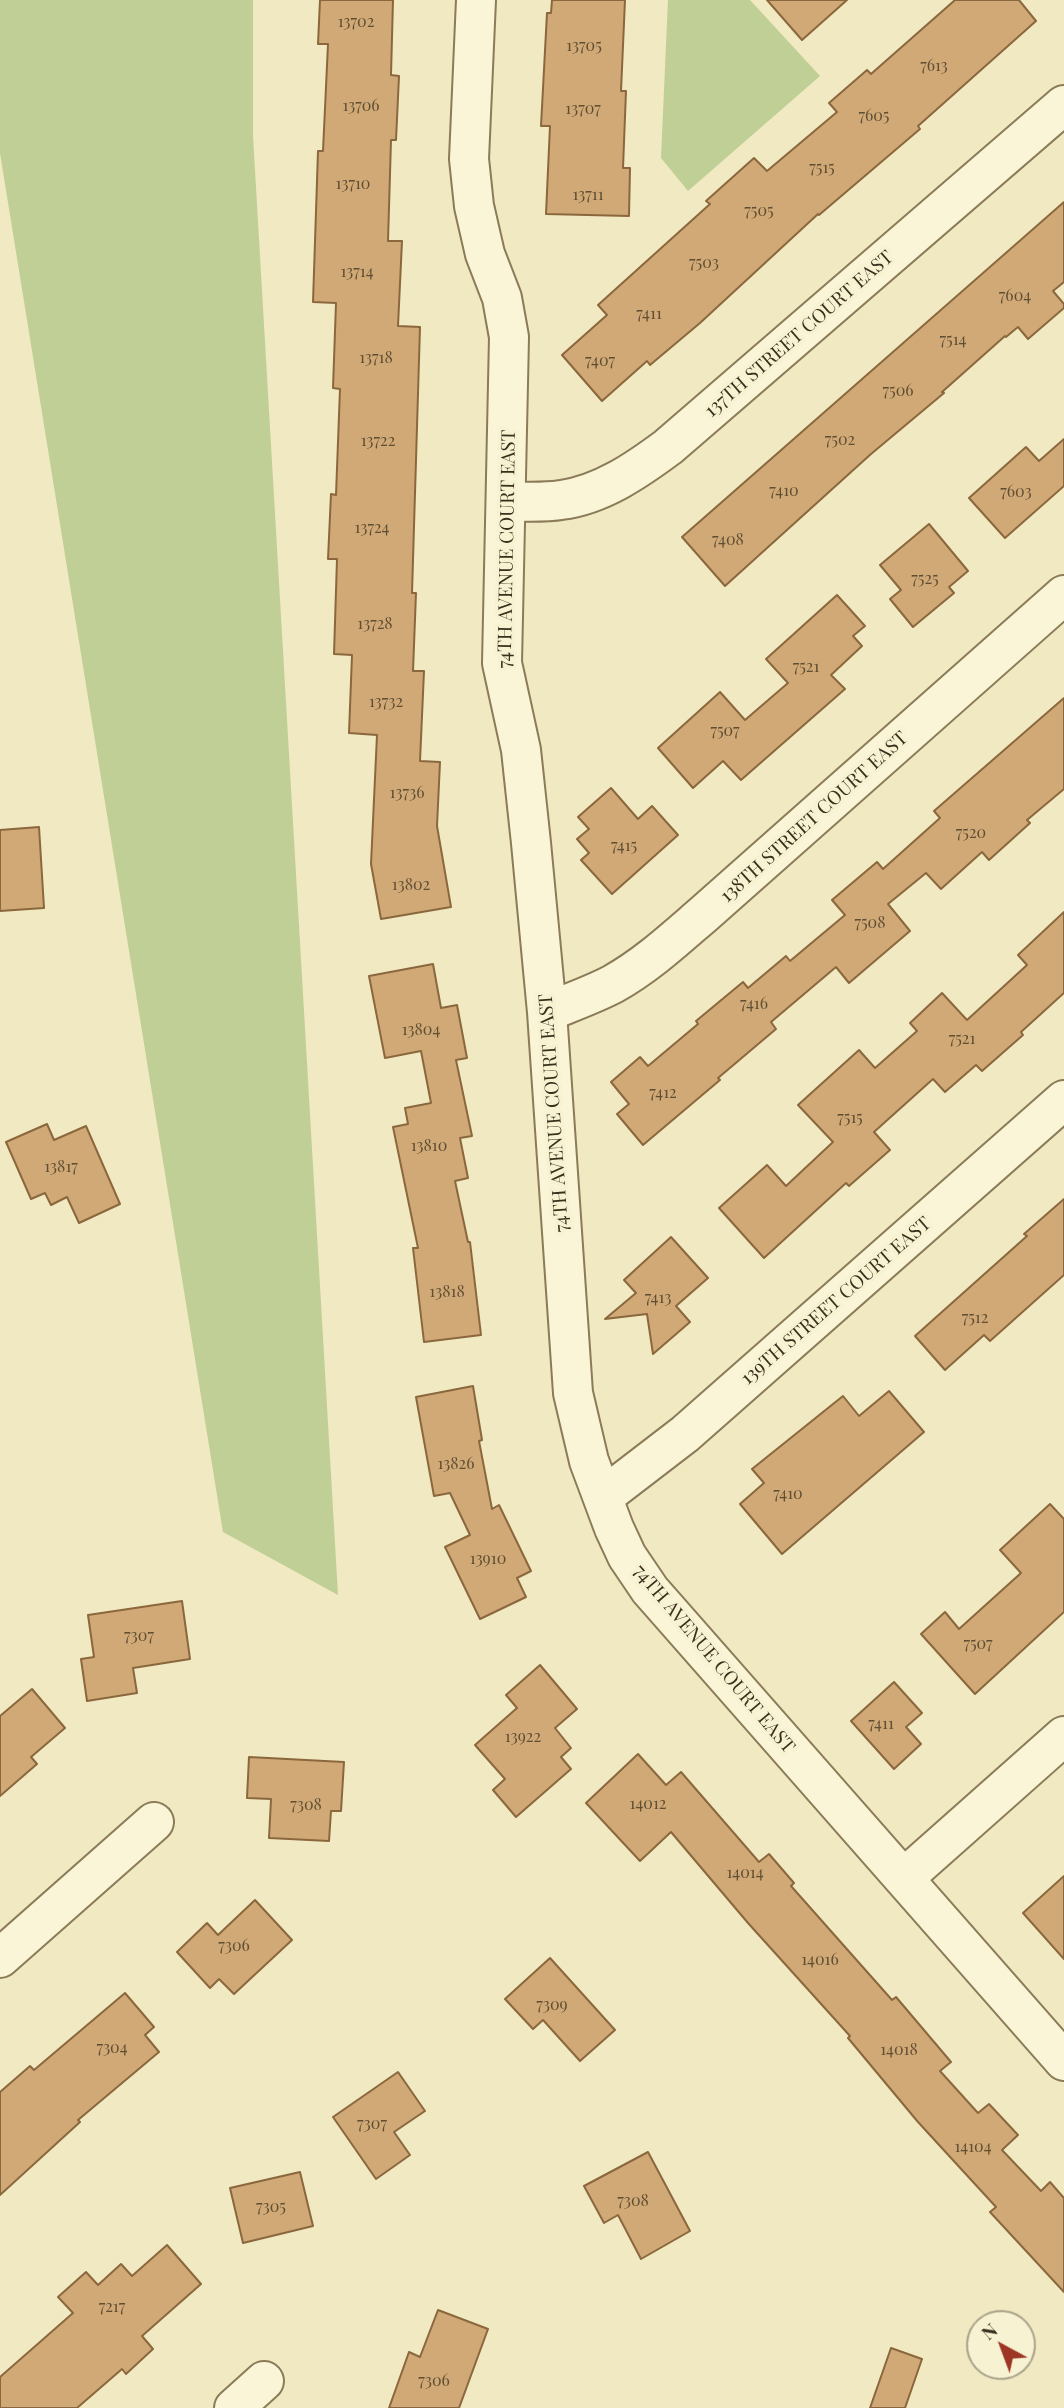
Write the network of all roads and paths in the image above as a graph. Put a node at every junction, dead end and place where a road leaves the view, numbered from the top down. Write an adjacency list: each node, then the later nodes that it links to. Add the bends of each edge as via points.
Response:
1 (475, 0): 3 (street, 74TH AVENUE COURT EAST, via 469,159 474,206 509,337)
2 (1064, 105): 3 (street, 137TH STREET COURT EAST, via 644,465 585,495)
3 (506, 502): 5 (street, 74TH AVENUE COURT EAST, via 502,663 521,750)
4 (1064, 595): 5 (street, 138TH STREET COURT EAST, via 646,963 614,984)
5 (547, 1012): 7 (street, 74TH AVENUE COURT EAST, via 573,1393)
6 (1064, 1100): 7 (street, 139TH STREET COURT EAST, via 685,1434)
7 (603, 1497): 10 (street, 74TH AVENUE COURT EAST, via 623,1546 650,1590)
8 (1064, 1736): 10 (street)
9 (154, 1822): 11 (street)
10 (904, 1878): 12 (street, 74TH AVENUE COURT EAST)
11 (0, 1958)
12 (1064, 2061)
13 (264, 2381): 14 (street)
14 (234, 2408)

